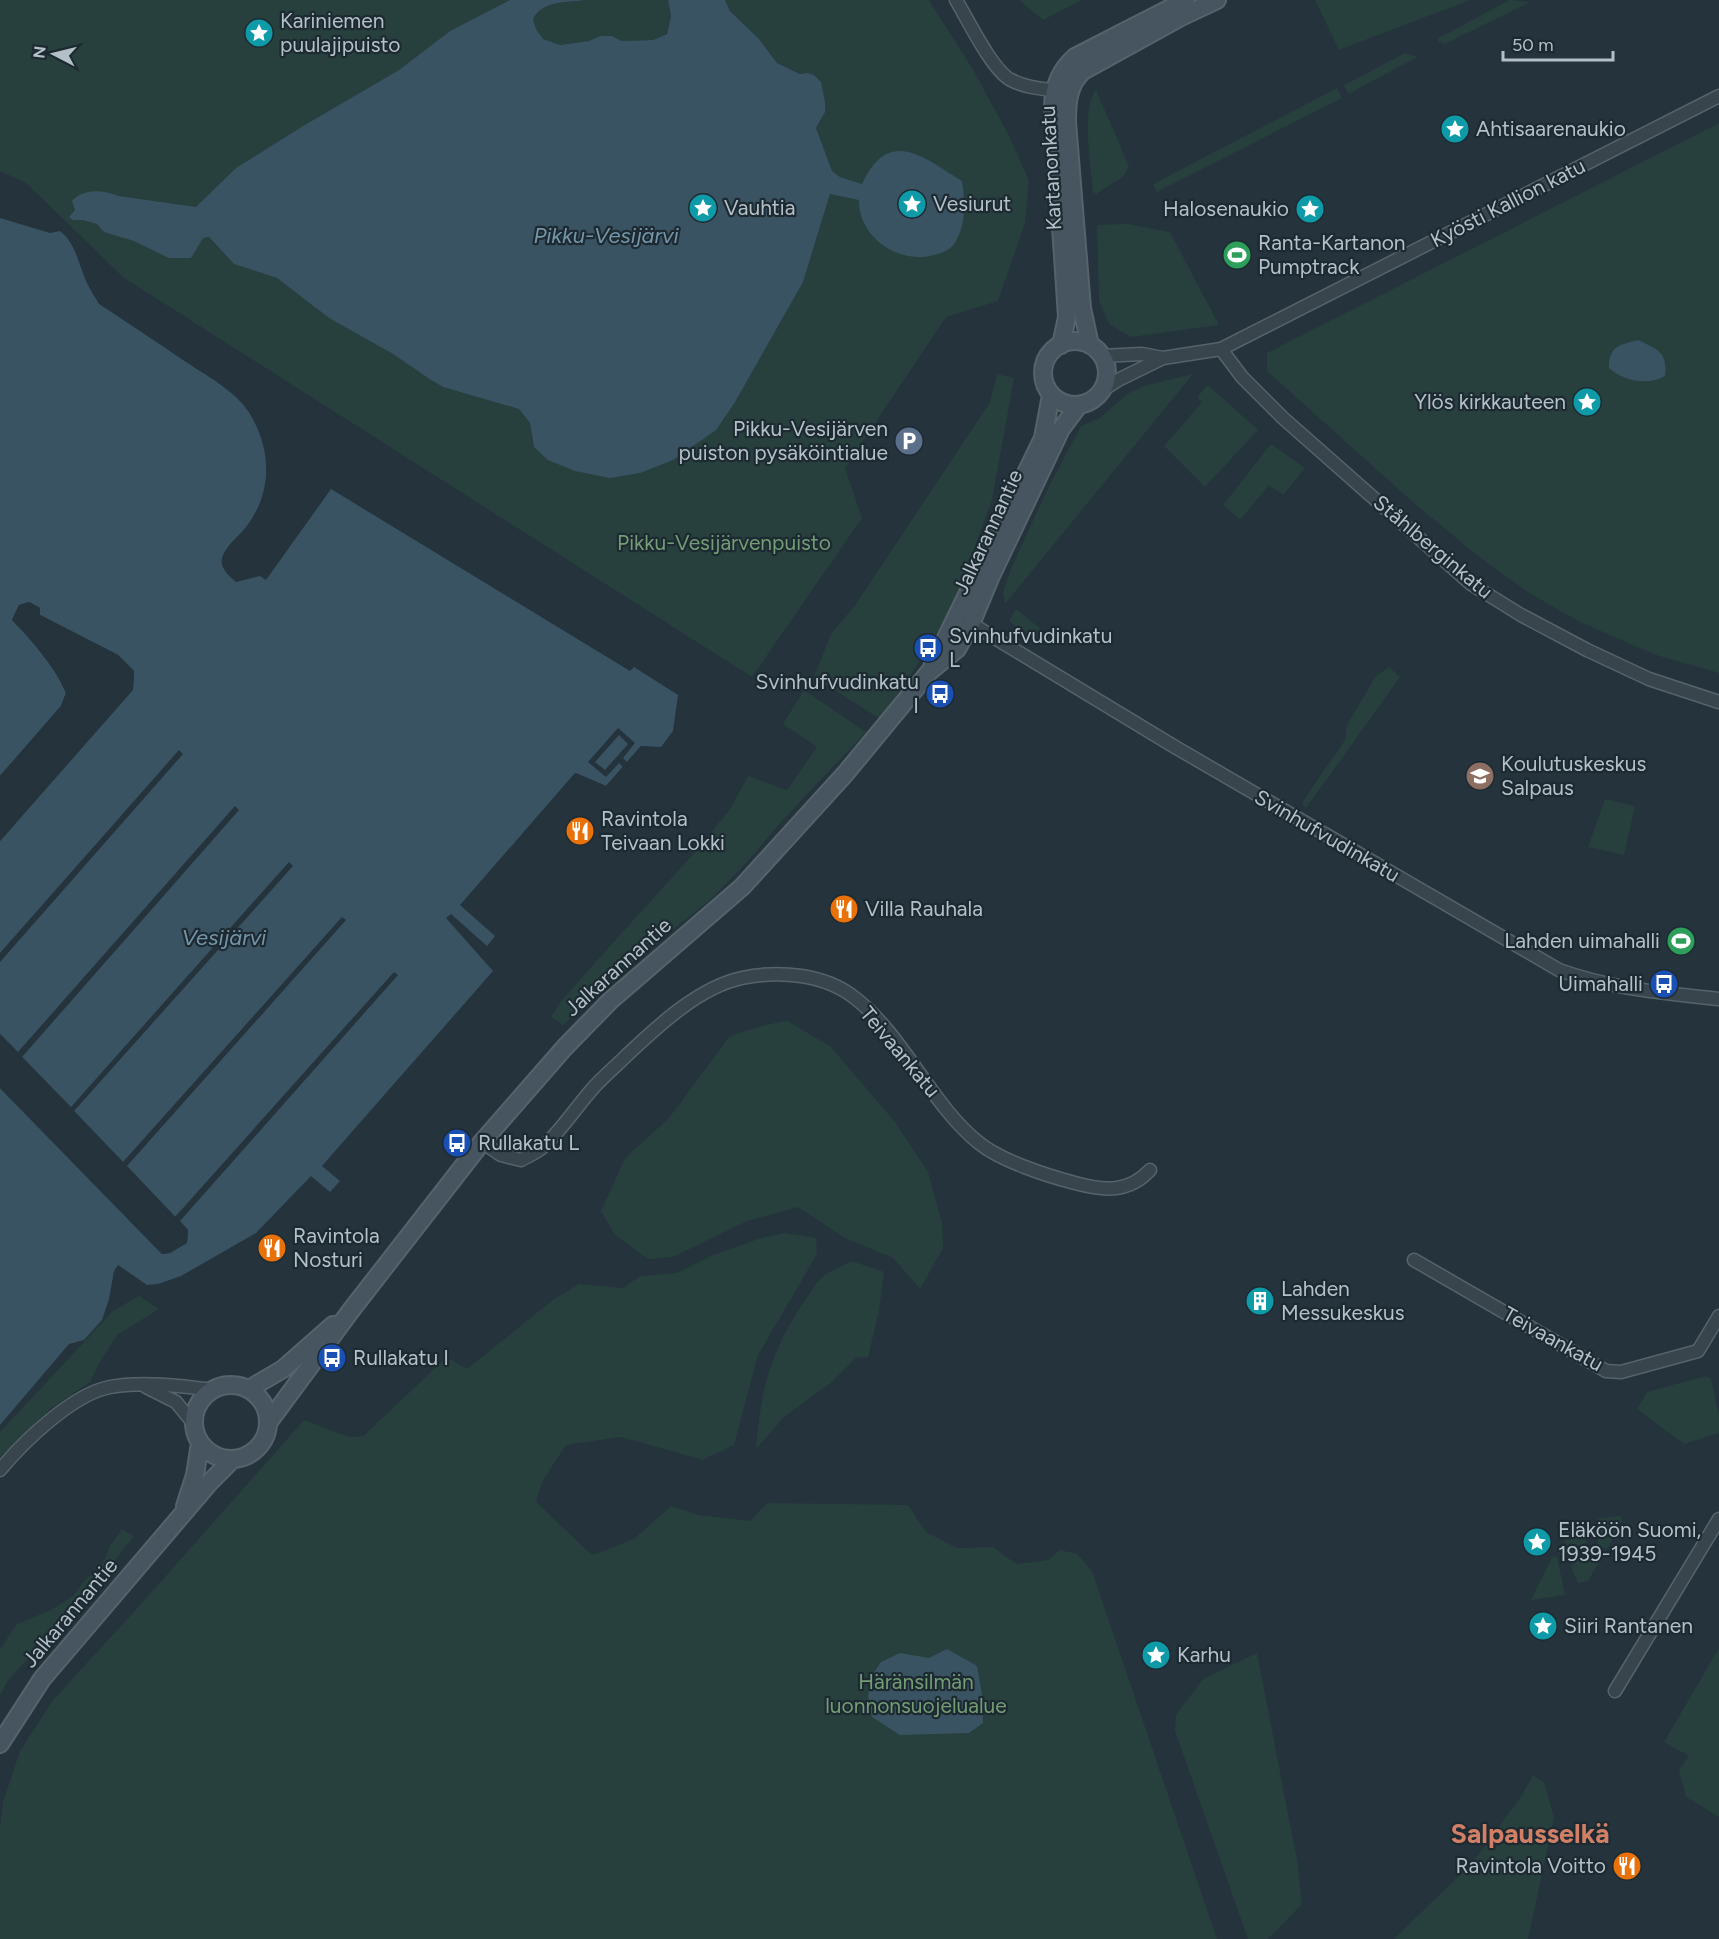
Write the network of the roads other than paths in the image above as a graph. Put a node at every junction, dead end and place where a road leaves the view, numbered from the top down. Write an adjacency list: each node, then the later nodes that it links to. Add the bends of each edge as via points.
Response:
1 (956, 0): 4 (street, via 993,61 1009,79)
2 (1186, 0): 4 (main road, Kartanonkatu, via 1068,63 1062,71)
3 (1217, 0): 4 (main road, Kartanonkatu, via 1083,71)
4 (1062, 91): 6 (main road, Kartanonkatu, via 1053,113 1067,317); 8 (main road, Kartanonkatu, via 1068,122 1081,297)
5 (1719, 96): 7 (street, Kyösti Kallion katu)
6 (1061, 345): 8 (main road, via 1076,341); 11 (main road, via 1046,360 1043,370)
7 (1221, 349): 9 (street, Kyösti Kallion katu); 14 (street, Ståhlberginkatu, via 1242,377 1283,418 1471,584 1587,650 1649,679)
8 (1096, 351): 9 (street, Kyösti Kallion katu); 10 (main road, via 1107,374)
9 (1163, 358): 10 (street, Kyösti Kallion katu)
10 (1101, 391): 12 (main road)
11 (1051, 394): 12 (main road, via 1069,405); 13 (main road, Jalkarannantie, via 1043,438)
12 (1079, 405): 13 (main road, Jalkarannantie, via 1060,429 991,576)
13 (964, 620): 15 (street, Svinhufvudinkatu, via 1559,970 1617,987); 16 (main road, Jalkarannantie, via 957,649 930,671 845,774 742,887 610,1001)
14 (1719, 702)
15 (1719, 999)
16 (482, 1142): 17 (street, Teivaankatu, via 501,1155 521,1160 543,1148 595,1085 657,1026 707,990 741,978 779,973 813,978 855,998 878,1020 959,1125 980,1145 1047,1175 1088,1186 1124,1188 1140,1182); 19 (main road, Jalkarannantie)
17 (1150, 1170)
18 (1414, 1260): 20 (street, Teivaankatu, via 1606,1371 1621,1372 1698,1351)
19 (352, 1309): 22 (main road, Jalkarannantie, via 283,1369); 24 (main road, Jalkarannantie)
20 (1719, 1316)
21 (142, 1385): 23 (street); 25 (street, via 176,1402); 28 (street, via 111,1386 79,1399 51,1420)
22 (249, 1389): 23 (main road, via 229,1385); 24 (main road, via 263,1404)
23 (213, 1390): 25 (main road, via 199,1404)
24 (268, 1423): 27 (main road, via 258,1449)
25 (194, 1424): 26 (main road)
26 (200, 1443): 27 (main road, via 214,1455); 29 (main road, Jalkarannantie, via 195,1475)
27 (232, 1460): 29 (main road, Jalkarannantie)
28 (0, 1470)
29 (181, 1517): 32 (main road, Jalkarannantie, via 42,1679)
30 (1719, 1519): 31 (street)
31 (1615, 1691)
32 (0, 1744)

